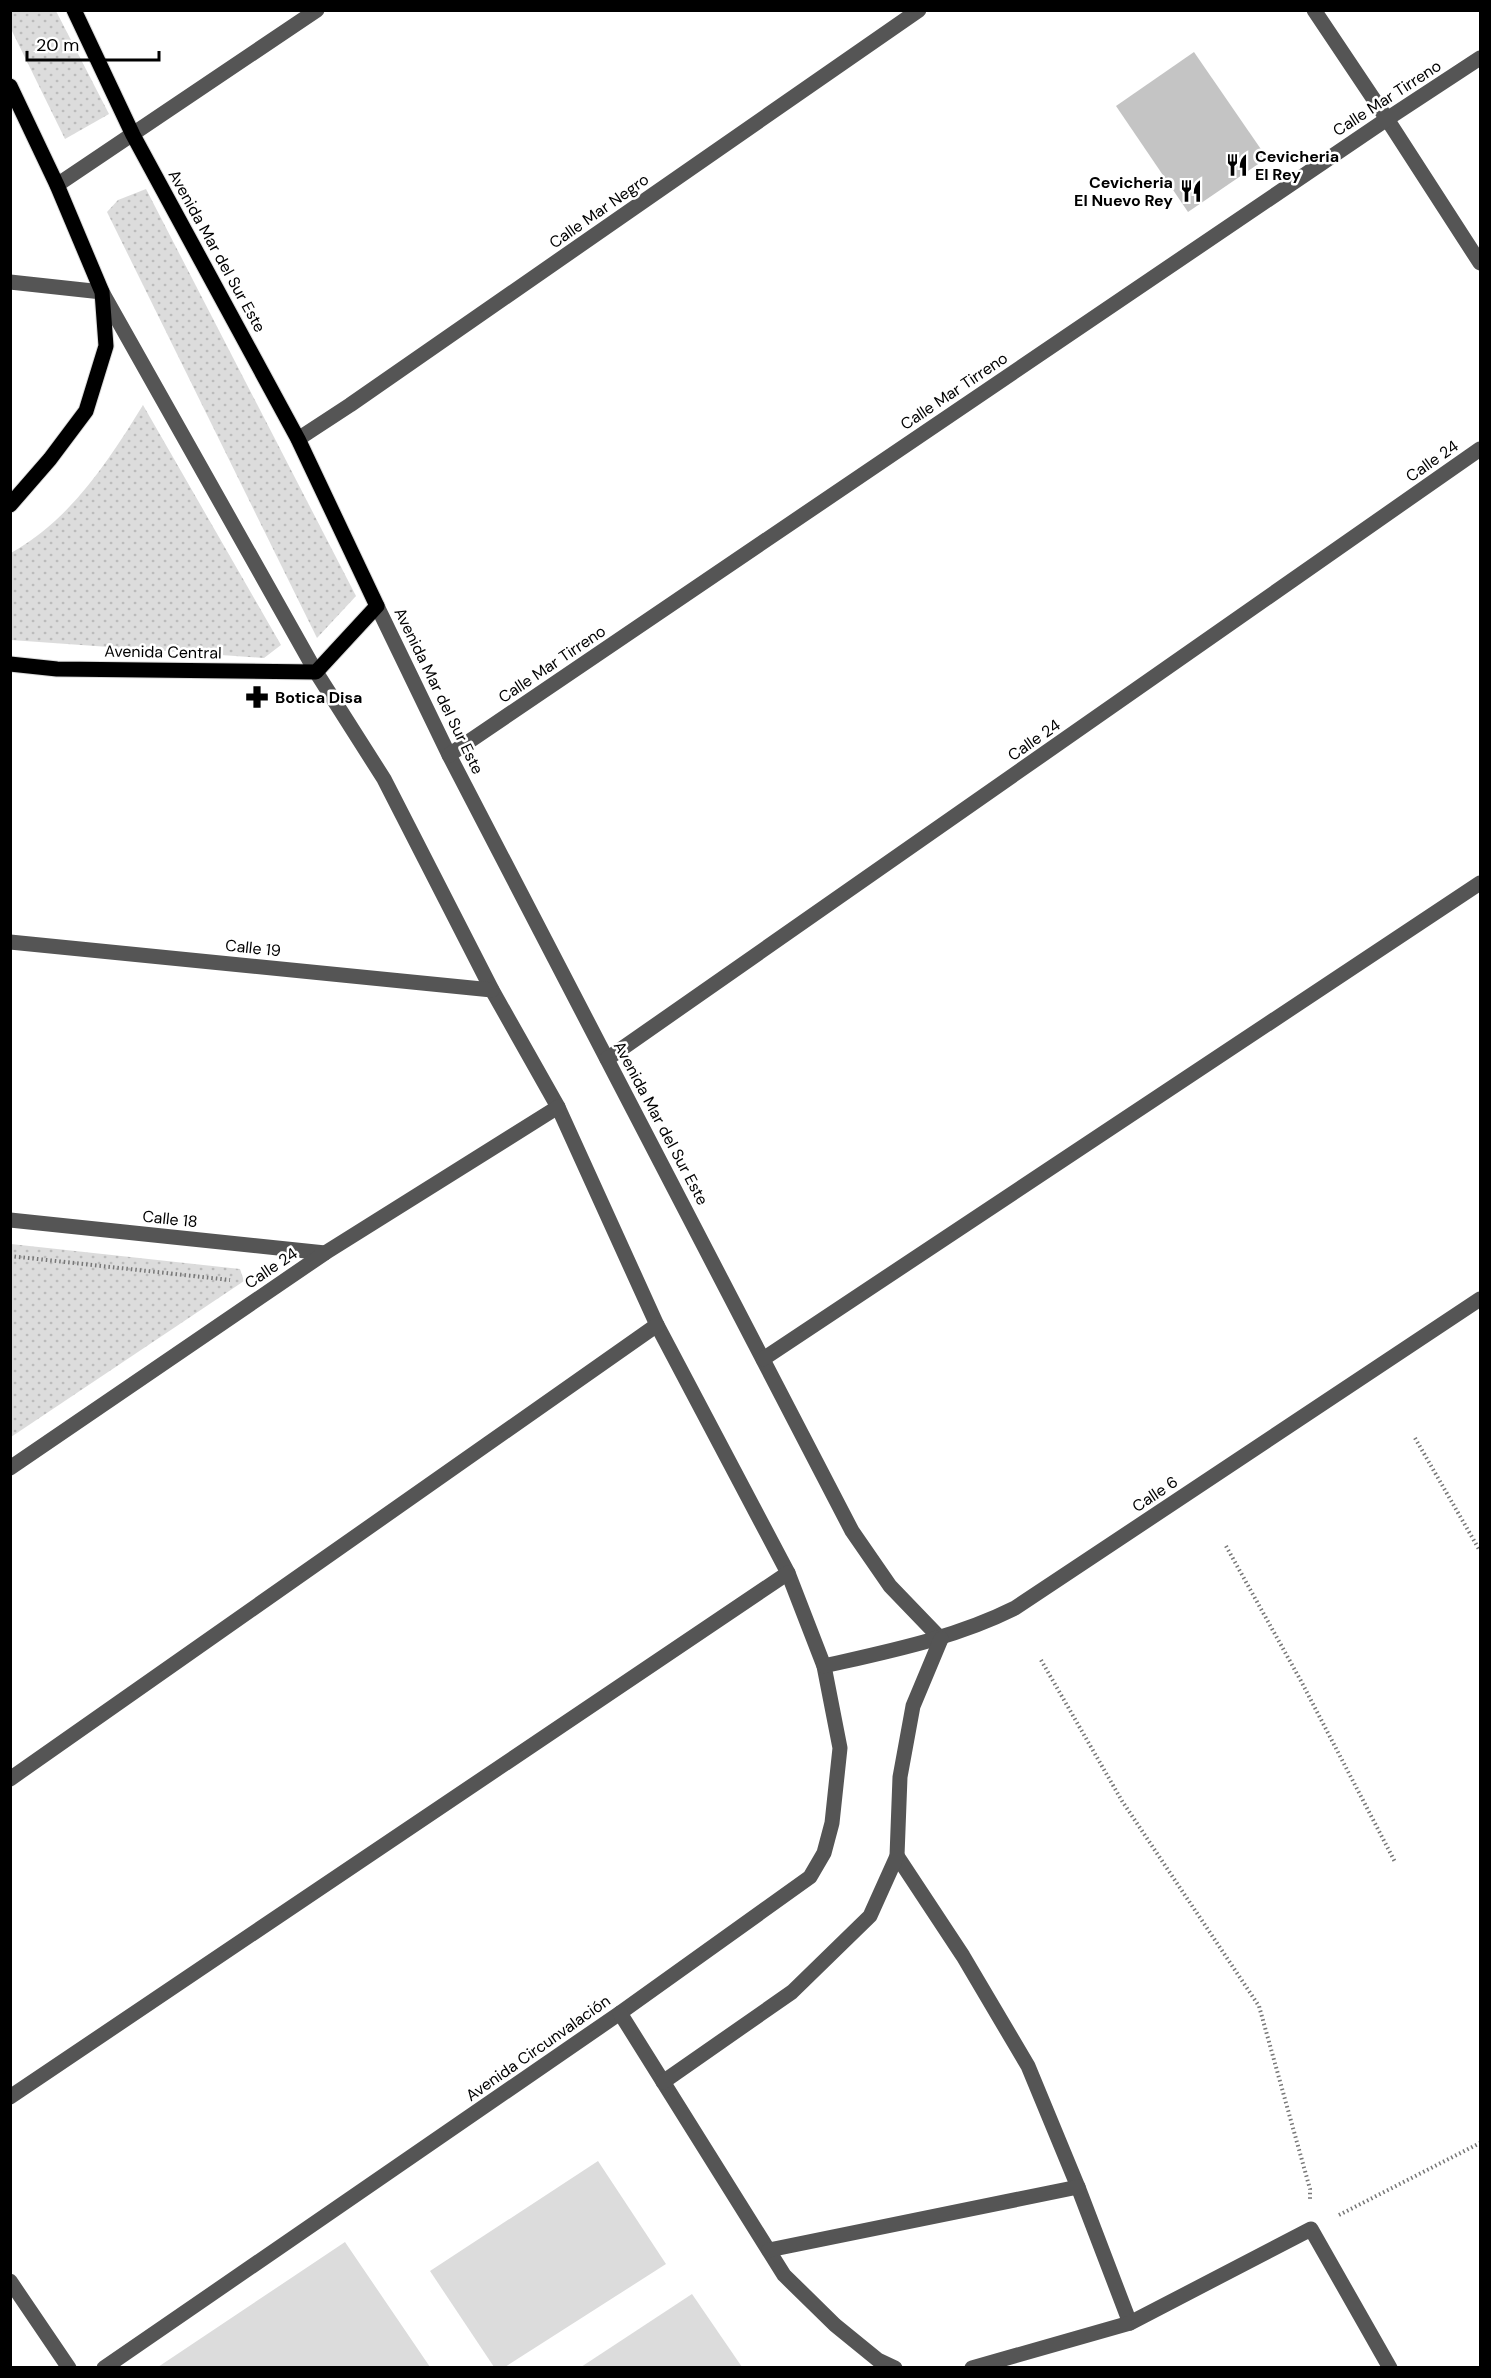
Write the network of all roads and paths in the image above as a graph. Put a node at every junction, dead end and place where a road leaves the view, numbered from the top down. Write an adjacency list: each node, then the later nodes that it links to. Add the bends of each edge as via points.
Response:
1 (74, 10): 8 (main road, Avenida Mar del Sur Este)
2 (317, 10): 8 (street)
3 (919, 10): 13 (street, Calle Mar Negro)
4 (1314, 10): 7 (street)
5 (1480, 58): 7 (street, Calle Mar Tirreno)
6 (10, 86): 9 (main road)
7 (1387, 119): 10 (street); 19 (street, Calle Mar Tirreno)
8 (133, 135): 9 (street); 13 (main road, Avenida Mar del Sur Este)
9 (57, 184): 12 (main road)
10 (1480, 263)
11 (10, 282): 12 (street)
12 (102, 292): 15 (main road, via 106,346 86,411); 18 (street)
13 (298, 439): 16 (main road, Avenida Mar del Sur Este)
14 (1480, 449): 23 (street, Calle 24)
15 (10, 505)
16 (377, 606): 18 (main road, Avenida Mar del Sur Este); 19 (street, Avenida Mar del Sur Este)
17 (10, 664): 18 (main road, Avenida Central, via 57,669)
18 (316, 672): 22 (street, via 384,780)
19 (449, 755): 23 (street, Avenida Mar del Sur Este)
20 (1480, 883): 31 (street)
21 (10, 942): 22 (street, Calle 19)
22 (492, 990): 24 (street)
23 (607, 1059): 31 (street, Avenida Mar del Sur Este)
24 (558, 1107): 26 (street, Calle 24); 30 (street)
25 (10, 1220): 26 (street, Calle 18)
26 (325, 1253): 33 (street, Calle 24)
27 (10, 1256): 28 (path)
28 (234, 1280)
29 (1480, 1299): 37 (street, Calle 6, via 1016,1608)
30 (657, 1324): 36 (street); 40 (street)
31 (763, 1359): 37 (street, Avenida Mar del Sur Este, via 852,1531 890,1586)
32 (1416, 1438): 35 (path)
33 (10, 1468)
34 (1226, 1546): 42 (path)
35 (1480, 1551)
36 (788, 1573): 39 (street); 45 (street)
37 (941, 1639): 39 (street, Calle 6); 41 (street, via 913,1706 900,1777)
38 (1041, 1660): 48 (path, via 1122,1801 1259,2006 1310,2189)
39 (824, 1666): 43 (street, Avenida Circunvalación, via 840,1748 832,1823 824,1853 810,1877)
40 (10, 1779)
41 (897, 1856): 44 (street, via 870,1916 800,1984); 47 (street, via 963,1956 1028,2066)
42 (1395, 1862)
43 (620, 2013): 44 (street); 53 (street, Avenida Circunvalación)
44 (663, 2082): 49 (street)
45 (10, 2097)
46 (1480, 2143): 48 (path)
47 (1078, 2187): 49 (street); 51 (street)
48 (1311, 2229): 51 (street); 56 (street)
49 (769, 2250): 54 (street, via 784,2275 835,2325 878,2360)
50 (10, 2281): 52 (street)
51 (1130, 2323): 55 (street)
52 (69, 2367)
53 (104, 2367)
54 (895, 2367)
55 (972, 2367)
56 (1390, 2367)

